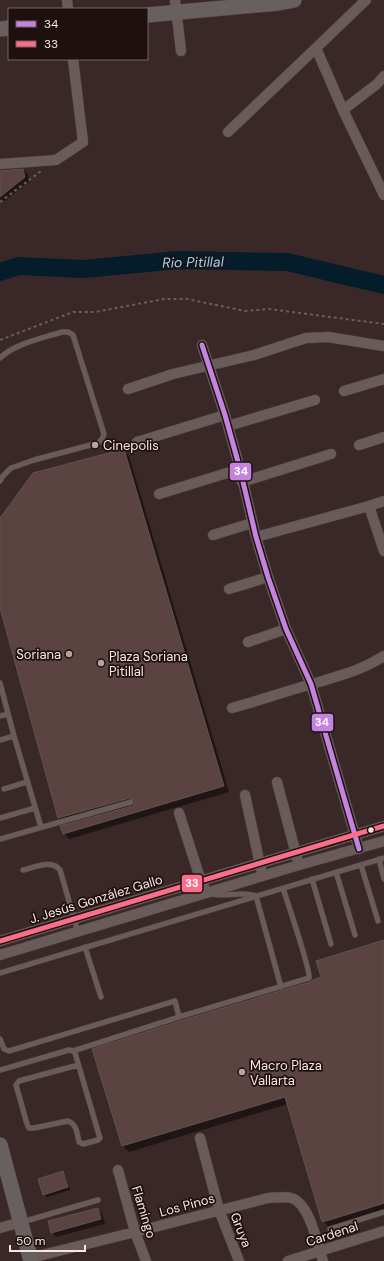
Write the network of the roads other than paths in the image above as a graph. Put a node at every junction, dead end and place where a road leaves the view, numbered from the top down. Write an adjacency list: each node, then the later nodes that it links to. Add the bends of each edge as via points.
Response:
1 (294, 0): 3 (street)
2 (366, 0): 6 (street)
3 (279, 1): 4 (street)
4 (176, 6): 5 (street); 7 (street)
5 (148, 15)
6 (316, 48): 10 (street); 11 (street)
7 (181, 51)
8 (73, 60): 12 (street, via 83,142 56,160)
9 (384, 76): 10 (street)
10 (343, 110): 13 (street)
11 (228, 132)
12 (0, 164)
13 (384, 196)
14 (202, 345): 17 (street)
15 (384, 346): 17 (street, via 328,337 306,338 254,355)
16 (0, 358): 29 (lane, via 9,351 46,337 62,332 73,335 104,434 98,443 11,468)
17 (209, 365): 19 (street); 22 (street)
18 (384, 379): 20 (street)
19 (128, 389)
20 (344, 391)
21 (315, 400): 23 (street)
22 (225, 415): 23 (street); 25 (street)
23 (228, 426): 28 (street)
24 (384, 437): 26 (street)
25 (137, 442)
26 (359, 445)
27 (331, 454): 30 (street)
28 (240, 469): 30 (street); 31 (street)
29 (0, 481)
30 (242, 482): 34 (street)
31 (159, 494)
32 (384, 501): 33 (street)
33 (370, 506): 36 (street); 37 (street)
34 (252, 523): 35 (street); 36 (street)
35 (213, 535)
36 (256, 537): 38 (street)
37 (384, 551)
38 (268, 577): 39 (street); 40 (street)
39 (229, 589)
40 (286, 629): 41 (street); 44 (street)
41 (248, 642)
42 (384, 656): 44 (street, via 370,665)
43 (0, 682): 46 (lane)
44 (311, 684): 45 (street); 60 (street)
45 (232, 708)
46 (8, 714): 47 (lane); 48 (lane)
47 (0, 716)
48 (14, 736): 49 (lane); 50 (lane)
49 (0, 740)
50 (27, 782): 52 (lane); 55 (lane)
51 (277, 782): 64 (street)
52 (4, 789)
53 (245, 795): 66 (street)
54 (131, 802): 59 (lane)
55 (35, 808): 57 (lane); 59 (lane)
56 (179, 813): 74 (street)
57 (0, 818)
58 (384, 826): 60 (street, J. Jesús González Gallo)
59 (41, 827): 61 (lane)
60 (355, 835): 63 (street); 64 (street, J. Jesús González Gallo)
61 (0, 839)
62 (384, 841): 63 (street, J. Jesús González Gallo)
63 (359, 849): 67 (street, J. Jesús González Gallo)
64 (296, 853): 66 (street, J. Jesús González Gallo); 67 (street)
65 (381, 859): 68 (lane); 73 (lane)
66 (260, 864): 71 (street); 74 (street, J. Jesús González Gallo)
67 (299, 865): 71 (street, J. Jesús González Gallo)
68 (361, 865): 70 (lane); 79 (lane)
69 (23, 870): 78 (lane, via 51,863 57,866)
70 (336, 872): 72 (lane); 81 (lane)
71 (263, 876): 76 (street, J. Jesús González Gallo)
72 (312, 879): 75 (lane); 83 (lane)
73 (384, 879)
74 (201, 881): 76 (street); 78 (street, J. Jesús González Gallo)
75 (283, 888): 77 (lane); 87 (lane, via 310,977)
76 (208, 893): 77 (lane, via 227,896 249,893); 80 (street, J. Jesús González Gallo)
77 (256, 896): 84 (lane); 87 (lane)
78 (74, 919): 80 (lane); 82 (street, J. Jesús González Gallo)
79 (378, 921)
80 (78, 932): 85 (street, J. Jesús González Gallo)
81 (355, 935)
82 (0, 941)
83 (331, 944)
84 (85, 947): 86 (lane); 88 (lane)
85 (0, 955)
86 (0, 973)
87 (281, 987): 89 (lane)
88 (101, 997)
89 (179, 1017): 90 (lane, via 175,1002 9,1051 4,1049); 91 (lane)
90 (0, 1039)
91 (73, 1051): 92 (lane); 93 (lane)
92 (78, 1065): 92 (lane, via 100,1138 81,1143 74,1124 68,1121 29,1128 17,1082)
93 (0, 1070)
94 (200, 1138): 98 (street, Gruya)
95 (0, 1145): 100 (street)
96 (118, 1170): 104 (street, Flamingo)
97 (98, 1200): 100 (lane)
98 (219, 1210): 104 (street, Los Pinos); 105 (street, Los Pinos, via 268,1198 291,1198 301,1205 308,1215); 108 (street, Gruya)
99 (384, 1212): 102 (lane)
100 (21, 1222): 101 (street); 106 (street)
101 (0, 1228)
102 (330, 1229)
103 (384, 1231): 105 (street, Cardenal)
104 (135, 1232): 106 (street, Los Pinos); 107 (street, Flamingo)
105 (322, 1256): 109 (street, Cardenal)
106 (30, 1259)
107 (146, 1261)
108 (239, 1261)
109 (288, 1261)

